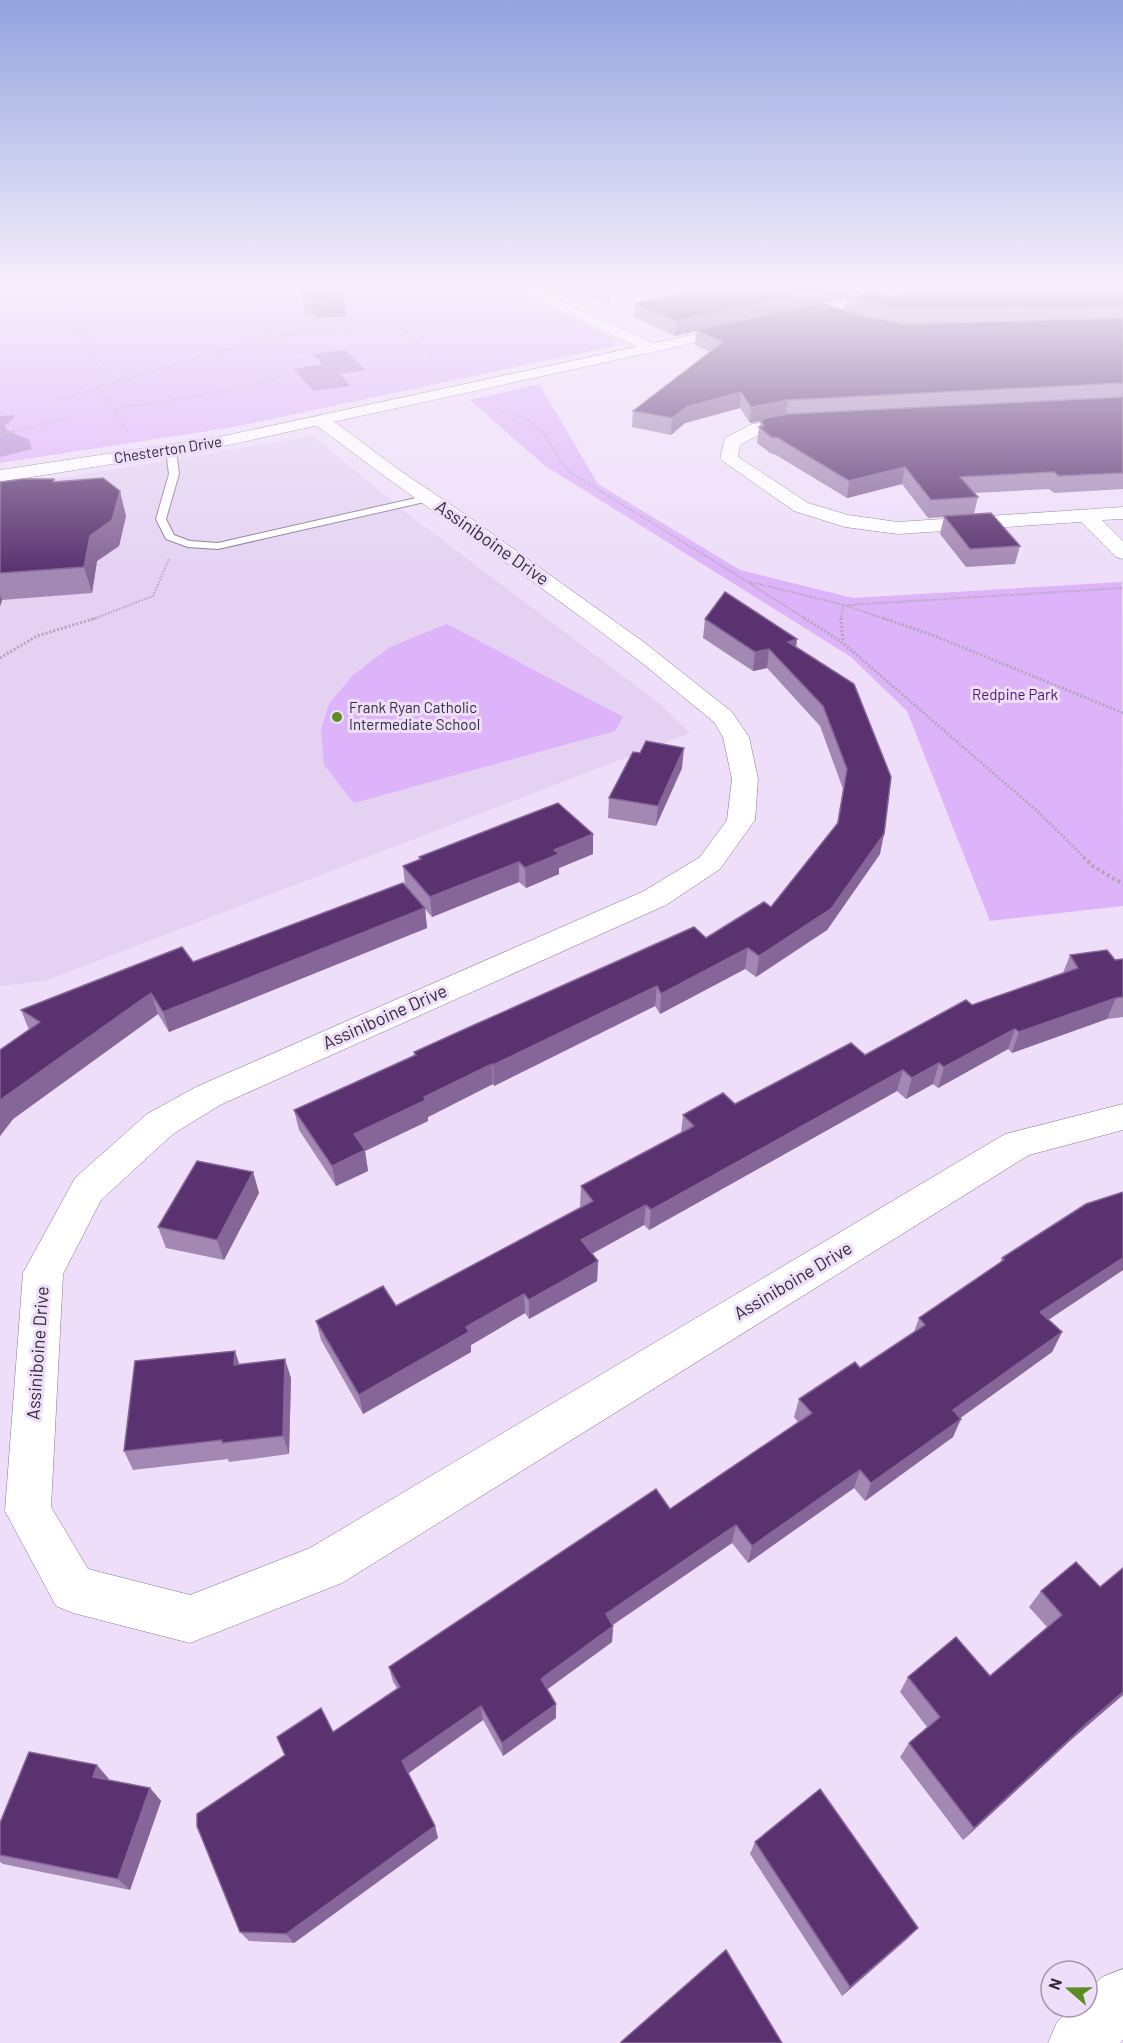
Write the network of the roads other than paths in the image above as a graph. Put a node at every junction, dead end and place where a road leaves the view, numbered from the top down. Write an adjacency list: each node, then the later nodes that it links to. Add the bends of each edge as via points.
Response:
1 (501, 381): 2 (street, Chesterton Drive)
2 (322, 421): 4 (street, Chesterton Drive); 6 (street, Assiniboine Drive)
3 (821, 421): 8 (street, via 758,428 731,442 729,459 801,507 845,521 898,528)
4 (171, 450): 5 (street, Chesterton Drive); 6 (lane, via 174,474 161,519 170,537 188,544 218,546)
5 (0, 476)
6 (429, 498): 10 (street, Assiniboine Drive, via 637,648 723,717 736,737 745,778 741,820 710,863 655,898 208,1095 160,1124 88,1189 44,1273 28,1511 73,1589 190,1619 326,1566 1018,1144)
7 (1123, 513): 8 (street)
8 (1086, 514): 9 (street)
9 (1123, 553)
10 (1123, 1117)
11 (1123, 1998): 12 (street)
12 (1078, 2043)

